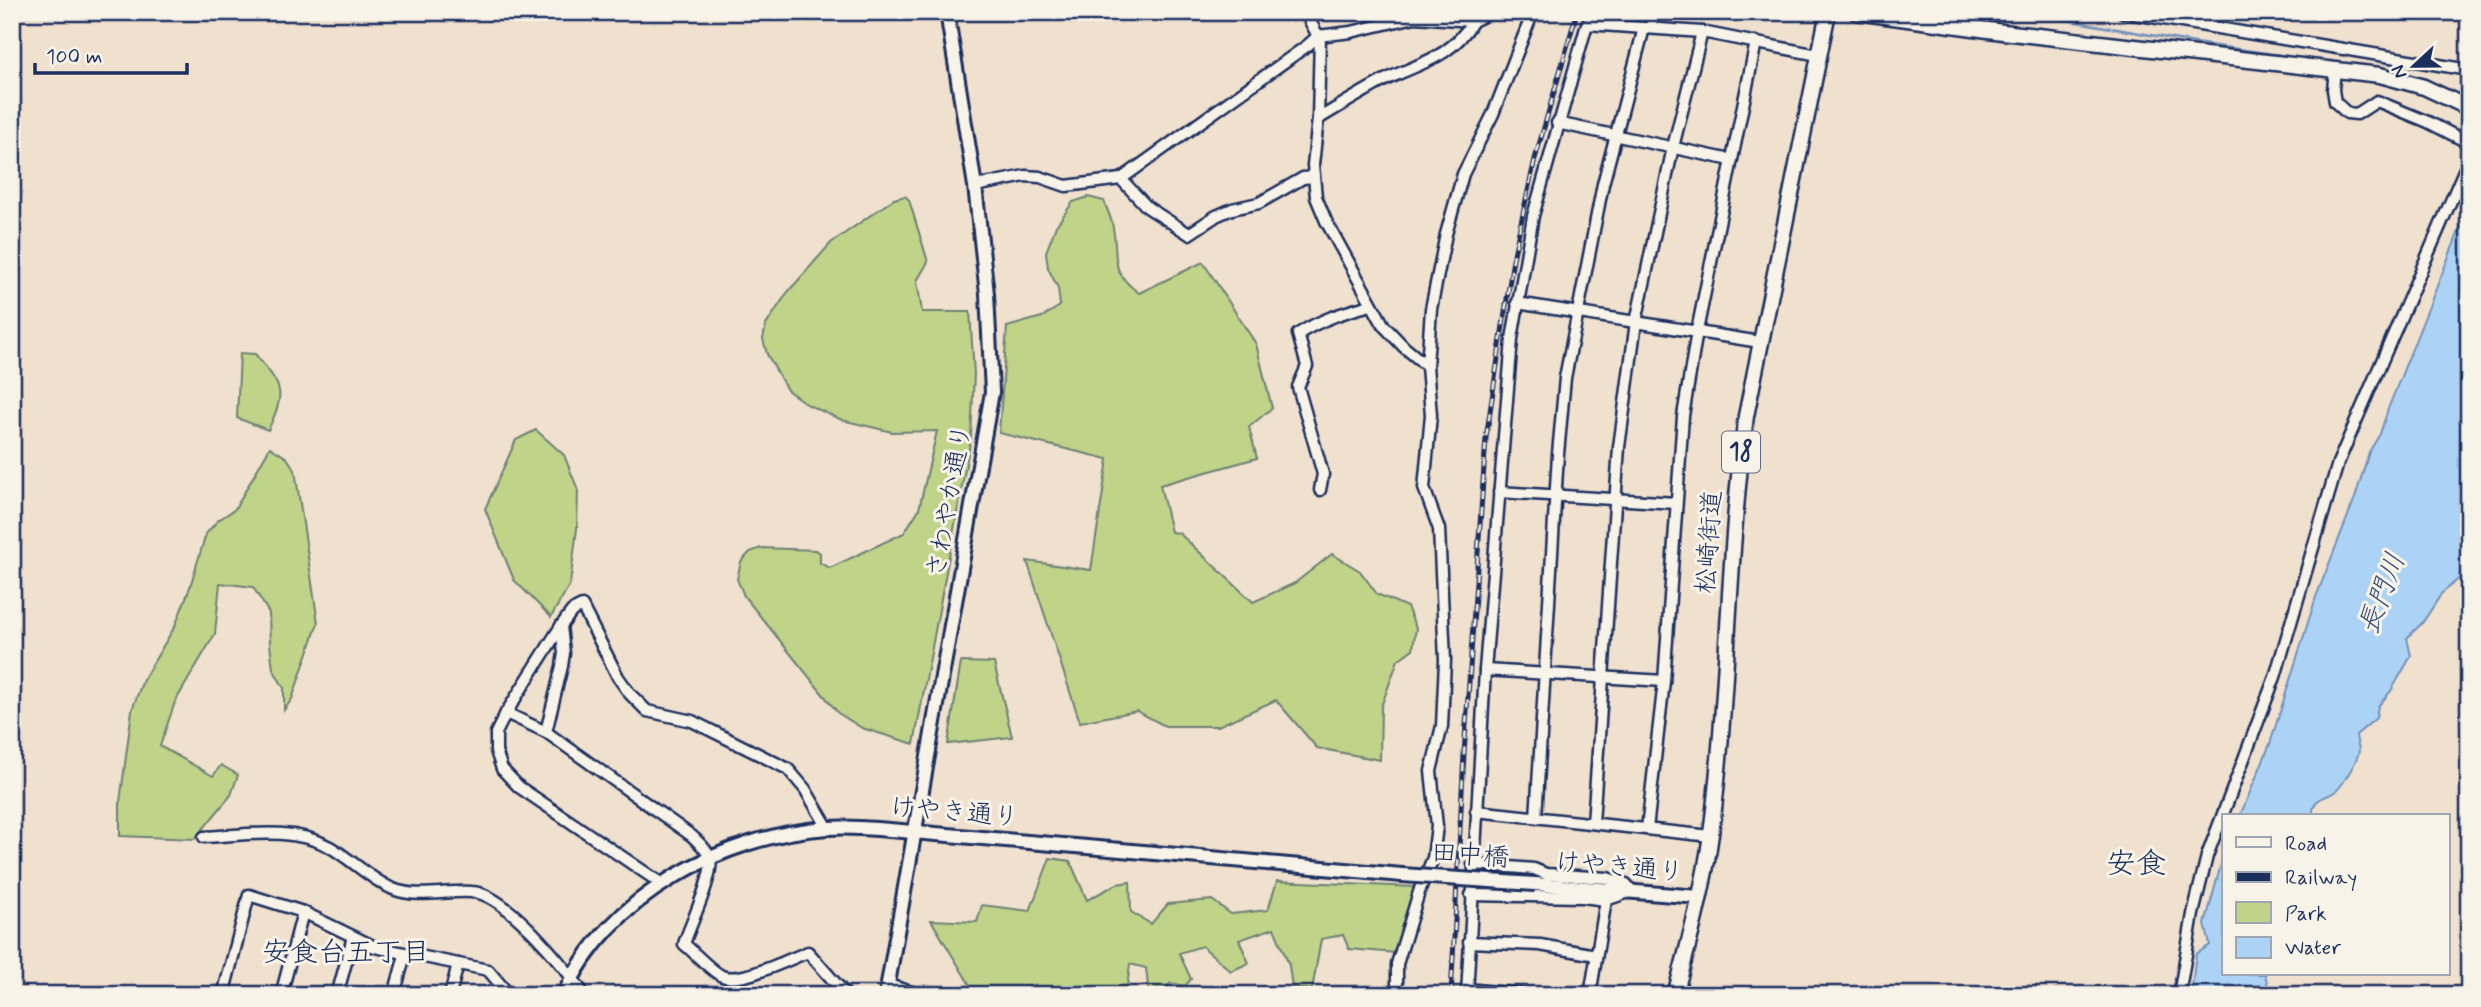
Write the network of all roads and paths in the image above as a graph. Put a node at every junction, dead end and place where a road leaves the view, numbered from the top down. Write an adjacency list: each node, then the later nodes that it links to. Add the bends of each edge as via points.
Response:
1 (947, 12): 27 (street, さわやか通り)
2 (1305, 12): 12 (street)
3 (1492, 12): 9 (street)
4 (1533, 12): 34 (street, via 1493,114 1463,174 1431,309)
5 (1653, 12): 10 (street)
6 (1828, 12): 14 (main road, 松崎街道 / 18)
7 (1856, 12): 15 (main road)
8 (2122, 12): 16 (street)
9 (1473, 21): 12 (street, via 1415,17); 18 (street, via 1456,45 1441,56 1386,80)
10 (1647, 28): 11 (street); 19 (street, via 1587,24); 20 (street)
11 (1702, 32): 13 (street); 22 (street)
12 (1319, 36): 18 (street); 26 (street)
13 (1756, 42): 14 (street); 24 (street)
14 (1818, 55): 33 (main road, 松崎街道 / 18)
15 (2335, 69): 17 (main road, via 2424,87); 21 (street, via 2335,102 2347,113 2357,114 2377,101)
16 (2469, 70)
17 (2469, 108)
18 (1318, 119): 25 (street)
19 (1557, 123): 20 (street); 28 (street)
20 (1616, 135): 22 (street); 30 (street)
21 (2469, 143)
22 (1673, 147): 24 (street); 31 (street)
23 (2469, 159): 48 (street, via 2338,463 2275,677)
24 (1731, 160): 32 (street)
25 (1313, 177): 26 (street, via 1259,203 1216,216 1189,234 1147,207); 29 (street, via 1326,221)
26 (1121, 179): 27 (street, via 1066,186 1025,176)
27 (975, 186): 54 (street, さわやか通り, via 992,392)
28 (1517, 303): 30 (street); 36 (street)
29 (1371, 306): 34 (street, via 1395,338); 35 (street, via 1335,314 1298,334 1307,366 1298,387 1323,474)
30 (1577, 312): 31 (street); 37 (street, via 1565,378)
31 (1636, 322): 32 (street); 38 (street)
32 (1697, 331): 33 (street); 39 (street, via 1683,416)
33 (1760, 342): 55 (main road, 松崎街道 / 18, via 1740,460)
34 (1427, 366): 85 (street, via 1432,415 1424,488 1440,529 1445,660 1442,726 1431,771 1437,826 1433,858 1397,964)
35 (1320, 490)
36 (1499, 492): 37 (street); 41 (street)
37 (1556, 495): 38 (street); 42 (street)
38 (1615, 498): 39 (street); 43 (street)
39 (1676, 503): 44 (street)
40 (561, 626): 45 (street); 46 (street, via 564,653); 52 (street, via 582,606 618,677 647,711 692,721 788,768)
41 (1485, 670): 42 (street); 47 (street)
42 (1546, 674): 43 (street); 50 (street)
43 (1604, 678): 44 (street); 51 (street)
44 (1664, 681): 53 (street)
45 (506, 713): 46 (street); 60 (street, via 496,733 502,769 519,787)
46 (546, 732): 57 (street, via 692,836)
47 (1476, 811): 50 (street); 58 (street)
48 (2223, 814)
49 (2222, 817): 89 (street, via 2193,914)
50 (1536, 818): 51 (street)
51 (1593, 823): 53 (street)
52 (828, 828): 54 (street, けやき通り); 57 (street, けやき通り, via 780,835)
53 (1647, 830): 55 (street)
54 (914, 832): 59 (street, けやき通り); 73 (street, さわやか通り)
55 (1711, 836): 64 (main road, 松崎街道 / 18)
56 (204, 837): 72 (street, via 306,837 329,846 393,889 483,893 545,945)
57 (710, 856): 60 (street, けやき通り); 83 (street, via 712,871 684,943 722,976 732,978 808,952)
58 (1473, 864): 62 (street, via 1607,878); 63 (street)
59 (1402, 875): 61 (street, 田中橋, bridge)
60 (662, 884): 72 (street, けやき通り, via 628,909)
61 (1535, 884): 62 (street, けやき通り)
62 (1632, 891): 64 (street, けやき通り); 65 (street)
63 (1471, 895): 65 (street); 68 (street)
64 (1699, 897): 88 (main road, 松崎街道 / 18)
65 (1606, 900): 70 (street)
66 (303, 912): 67 (street); 75 (street, via 250,895); 76 (street)
67 (353, 937): 69 (street); 77 (street)
68 (1469, 942): 70 (street, via 1540,945); 74 (street)
69 (405, 955): 71 (street); 78 (street)
70 (1596, 955): 87 (street)
71 (458, 964): 79 (street); 80 (street, via 488,970)
72 (572, 976): 81 (street, けやき通り); 82 (street)
73 (887, 990): 84 (street)
74 (1467, 992): 86 (street)
75 (223, 995)
76 (281, 995)
77 (337, 995)
78 (394, 995)
79 (450, 995)
80 (506, 995)
81 (564, 995)
82 (584, 995)
83 (846, 995)
84 (922, 995)
85 (1396, 995)
86 (1527, 995)
87 (1590, 995)
88 (1675, 995)
89 (2179, 995)

